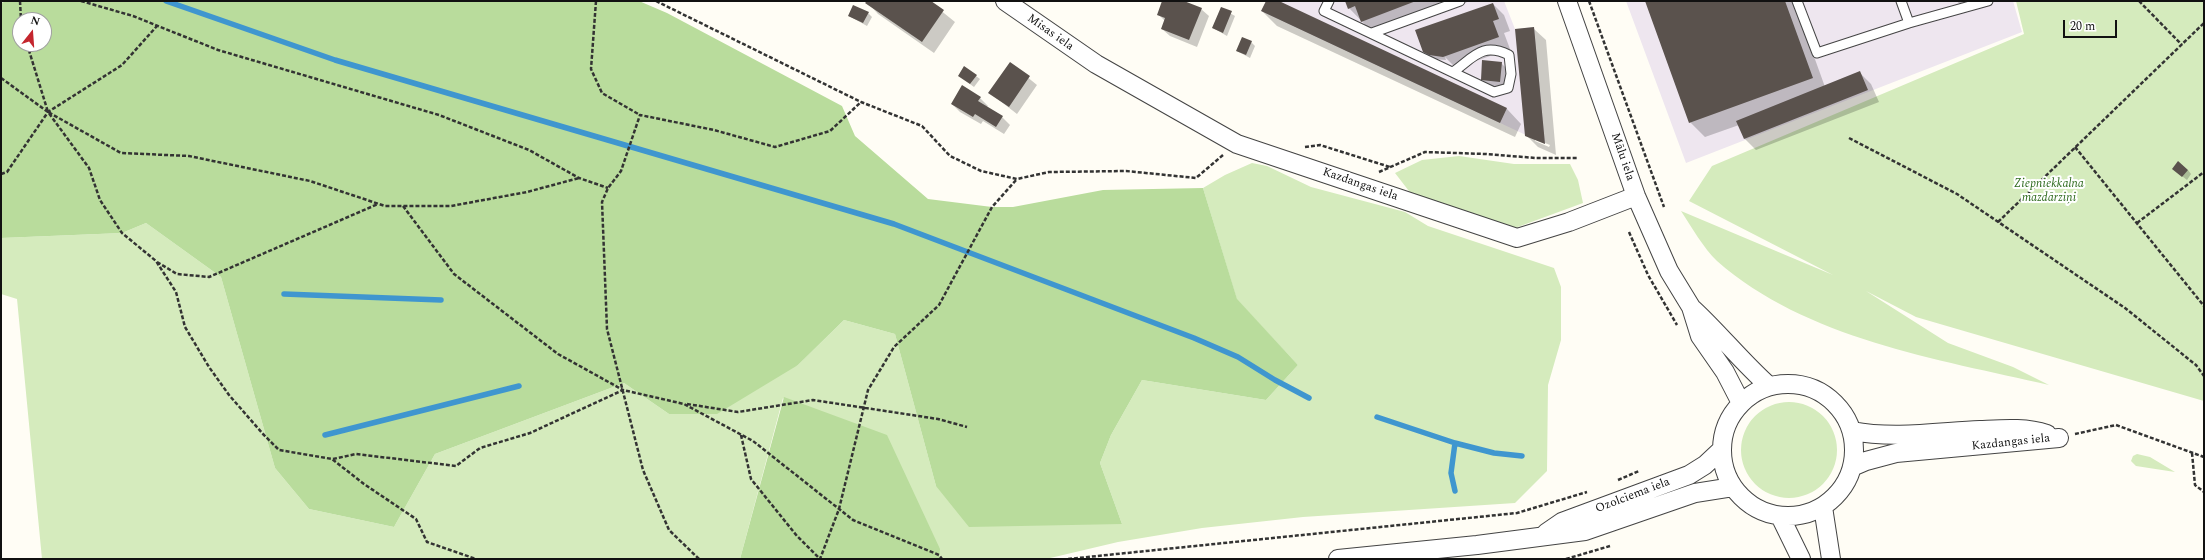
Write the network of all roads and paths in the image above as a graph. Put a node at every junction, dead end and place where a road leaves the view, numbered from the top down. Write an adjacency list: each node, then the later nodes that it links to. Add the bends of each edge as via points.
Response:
1 (20, 1): 14 (path)
2 (81, 1): 17 (path)
3 (596, 1): 26 (path, via 591,69 602,93)
4 (656, 1): 24 (path)
5 (1005, 1): 21 (street, Misas iela)
6 (1329, 1): 18 (lane, via 1324,11)
7 (1460, 1): 18 (lane)
8 (1567, 1): 37 (street, Mālu iela)
9 (1589, 1): 40 (path)
10 (1797, 1): 15 (lane, via 1817,53)
11 (1900, 1): 15 (lane)
12 (1988, 1): 15 (lane)
13 (2139, 1): 19 (path)
14 (21, 12)
15 (1909, 23)
16 (2204, 23): 19 (path)
17 (157, 26): 25 (path, via 122,65); 33 (path, via 218,50 439,115 529,150)
18 (1372, 33): 22 (lane)
19 (2182, 46): 29 (path)
20 (29, 52): 25 (path)
21 (1096, 64): 28 (street, Kazdangas iela)
22 (1453, 72): 22 (lane, via 1494,92 1508,88 1511,74 1509,55 1496,49 1483,50)
23 (1, 78): 25 (path)
24 (861, 102): 26 (path, via 830,131 775,147 714,130); 34 (path, via 922,126 950,156 980,171)
25 (48, 112): 32 (path, via 7,172); 38 (path, via 121,153 189,156 310,181); 43 (path, via 89,168 100,200 122,233)
26 (640, 115): 36 (path, via 621,171)
27 (1849, 138): 41 (path, via 1957,194)
28 (1237, 144): 34 (path, via 1196,178 1126,171 1048,172); 35 (street, Kazdangas iela)
29 (2075, 147): 41 (path); 42 (path)
30 (1578, 158): 35 (path, via 1425,152)
31 (2204, 172): 42 (path)
32 (1, 174)
33 (579, 178): 36 (path); 39 (path, via 527,192 451,206)
34 (1017, 179): 51 (path, via 992,208 939,304 894,348 868,390)
35 (1353, 183): 37 (street, Kazdangas iela, via 1517,238 1569,222)
36 (608, 188): 48 (path, via 602,202 608,329)
37 (1636, 196): 45 (street, Mālu iela, via 1669,271)
38 (378, 203): 39 (path, via 385,206); 43 (path, via 209,277 177,274)
39 (403, 206): 48 (path, via 454,274 558,354)
40 (1664, 207)
41 (1998, 222): 46 (path, via 2125,308 2196,365)
42 (2136, 223): 44 (path)
43 (156, 261): 59 (path, via 176,292 185,328 209,367 263,434 279,450)
44 (2204, 306)
45 (1691, 307): 47 (street, Mālu iela, via 1725,340 1741,361); 49 (street, Mālu iela, via 1700,336 1725,372)
46 (2204, 376)
47 (1769, 386): 49 (street); 53 (street, via 1790,383 1810,387 1829,397 1843,412)
48 (623, 390): 50 (path); 59 (path, via 530,433 480,448 456,466 356,454); 72 (path, via 643,470 669,530)
49 (1741, 403): 56 (street, via 1726,424)
50 (684, 404): 51 (path, via 738,412 813,400); 54 (path)
51 (865, 407): 52 (path, via 938,419); 67 (path)
52 (967, 427)
53 (1852, 431): 55 (street, Kazdangas iela, via 1894,434 2008,429 2033,430); 60 (street, via 1855,449)
54 (740, 435): 67 (path, via 753,441); 67 (path, via 751,479 797,536 820,559)
55 (2059, 438): 57 (path, via 2116,425); 60 (street, Kazdangas iela, via 1896,453)
56 (1721, 450): 63 (street, via 1724,469); 69 (street, Ozolciema iela, via 1690,475 1562,522)
57 (2192, 453): 58 (path); 65 (path, via 2195,485)
58 (2204, 457)
59 (332, 459): 71 (path, via 416,519 427,542)
60 (1852, 467): 66 (street, via 1843,487)
61 (1639, 471): 62 (path)
62 (1614, 482)
63 (1733, 487): 68 (street, via 1756,508); 69 (street, Ozolciema iela, via 1695,493 1584,531)
64 (1595, 489): 74 (path, via 1517,513)
65 (2204, 492)
66 (1823, 507): 68 (street, via 1802,515); 78 (street)
67 (839, 510): 73 (path, via 853,520 940,554)
68 (1780, 516): 77 (street)
69 (1540, 537): 75 (street, Ozolciema iela)
70 (1610, 546): 76 (path)
71 (476, 559)
72 (699, 559)
73 (942, 559)
74 (1068, 559)
75 (1338, 559)
76 (1566, 559)
77 (1801, 559)
78 (1831, 559)

